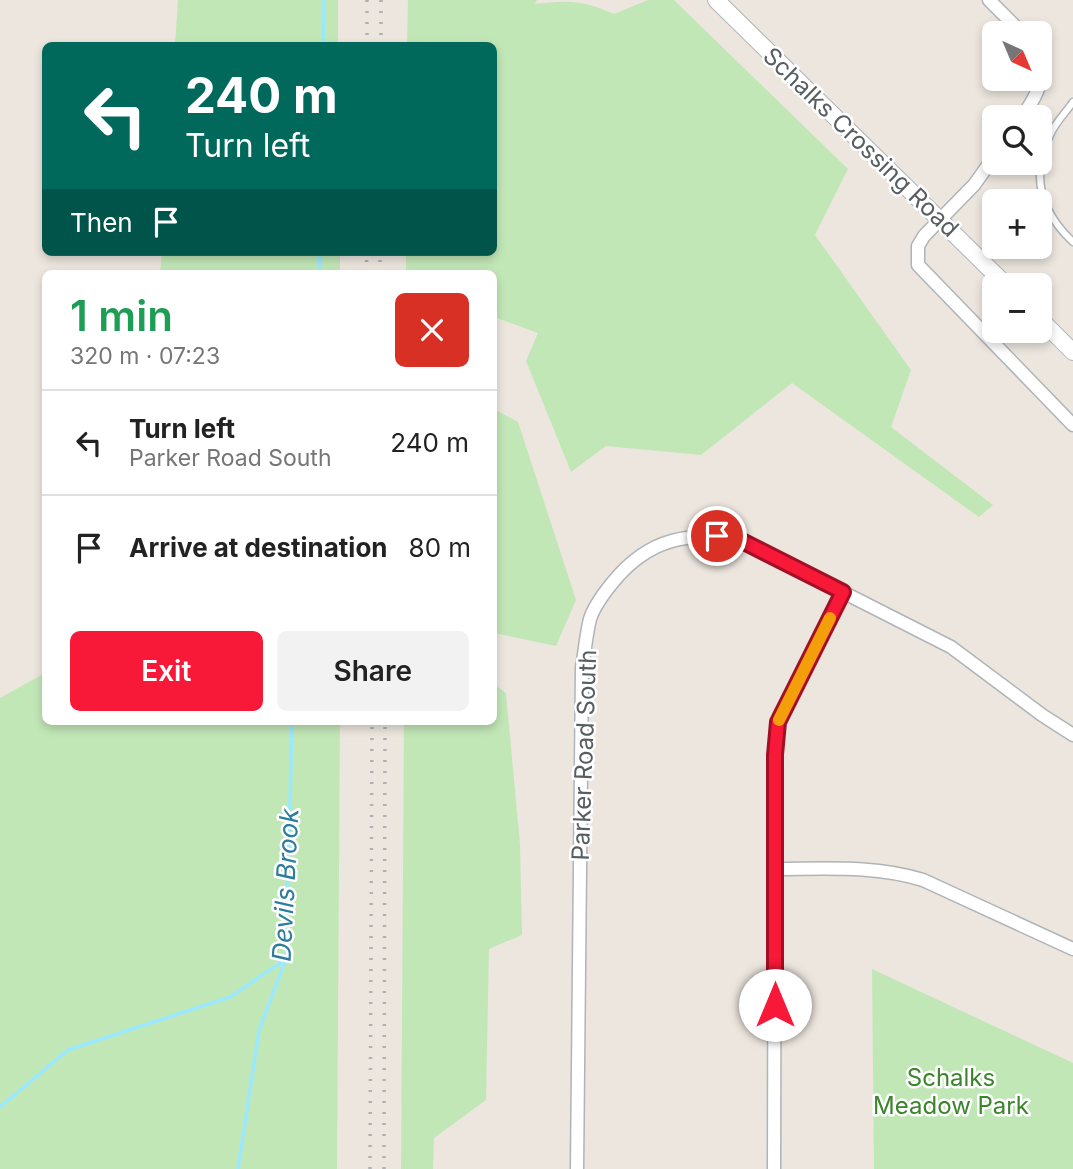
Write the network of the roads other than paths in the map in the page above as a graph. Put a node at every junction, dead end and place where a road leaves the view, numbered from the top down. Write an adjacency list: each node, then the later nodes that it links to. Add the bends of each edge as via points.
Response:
1 (716, 0): 6 (street, Schalks Crossing Road)
2 (989, 0): 3 (street)
3 (1010, 21)
4 (1073, 102): 7 (lane, via 1051,133 1039,167 1043,201)
5 (982, 174): 6 (street)
6 (940, 219): 8 (street, Schalks Crossing Road); 11 (street, via 918,246 922,272)
7 (1073, 242)
8 (994, 273)
9 (1052, 331): 10 (street)
10 (1073, 352)
11 (1073, 425)
12 (843, 592): 13 (street, Parker Road South, via 951,647); 14 (street, via 778,722); 16 (street, Parker Road South, via 744,542 691,537 644,552 611,584 591,617 582,667)
13 (1073, 735)
14 (775, 869): 15 (street, via 880,869 903,874); 17 (street)
15 (1073, 949)
16 (577, 1169)
17 (774, 1169)

